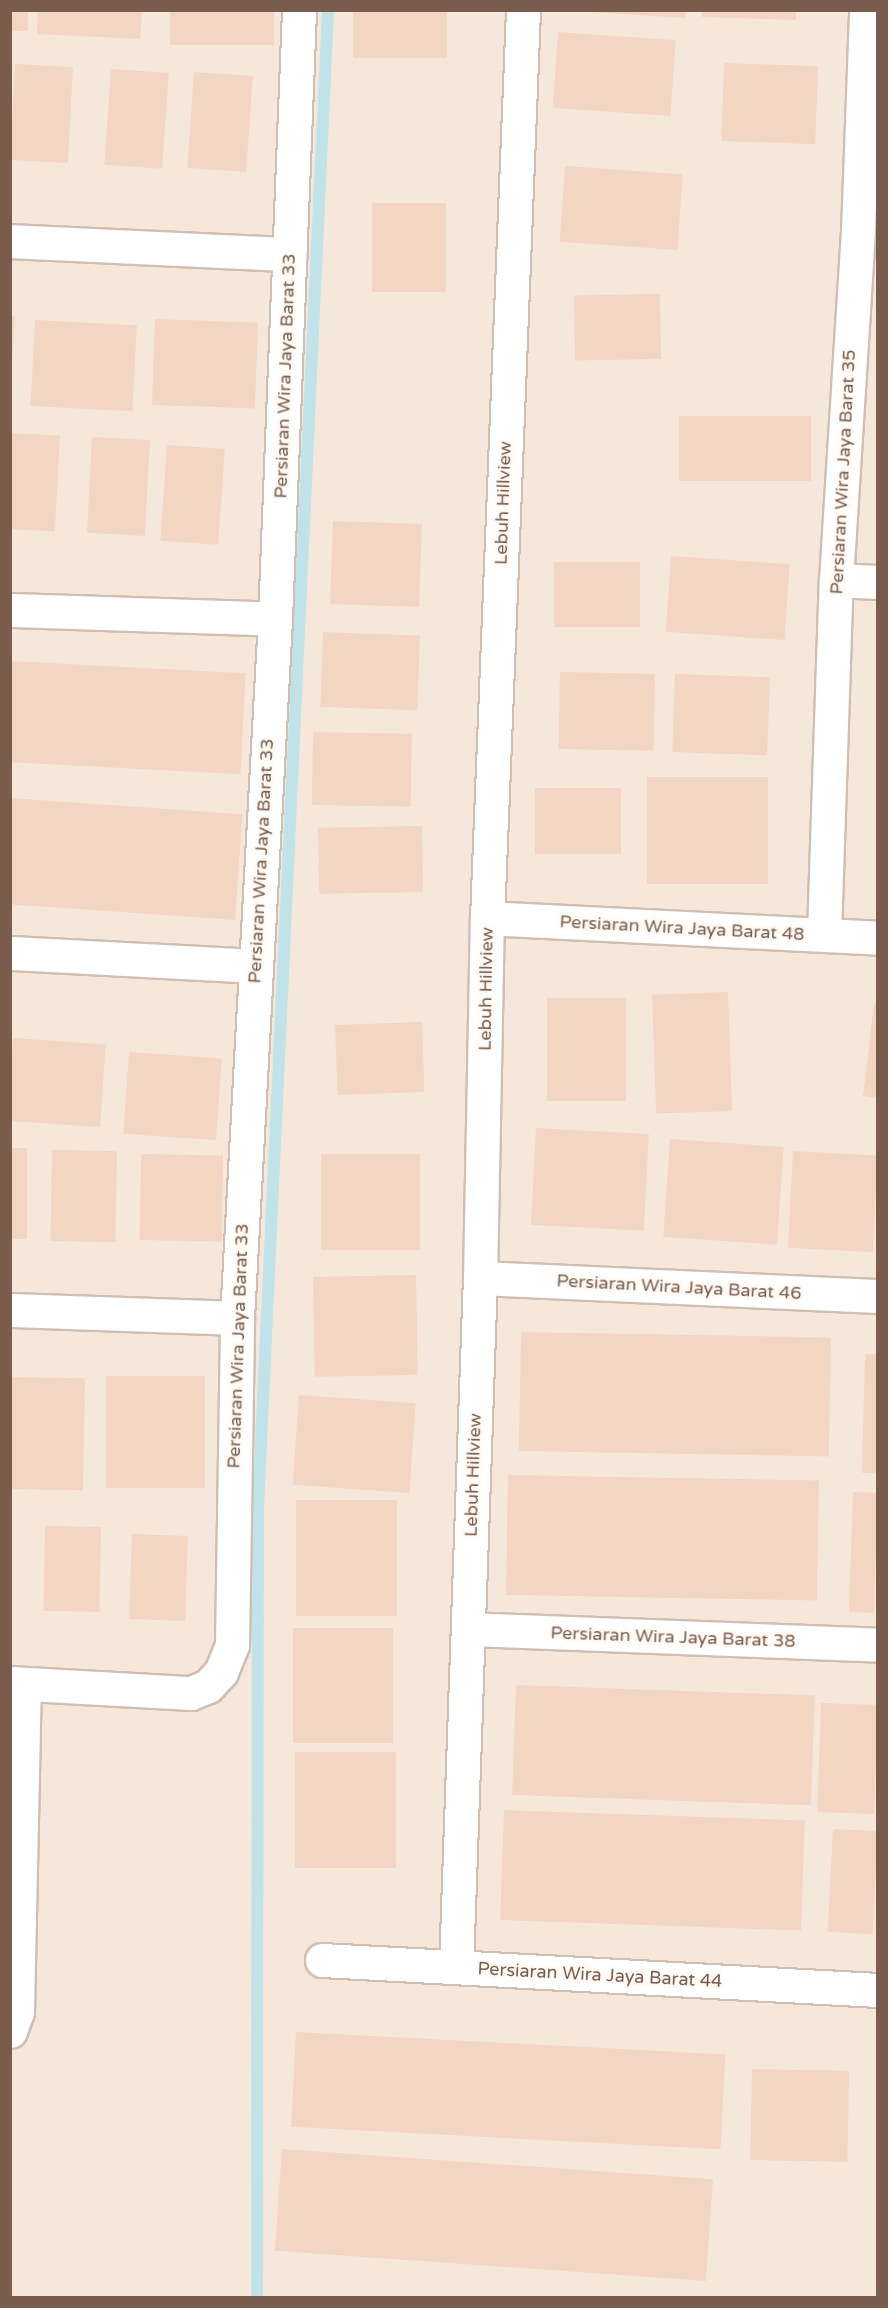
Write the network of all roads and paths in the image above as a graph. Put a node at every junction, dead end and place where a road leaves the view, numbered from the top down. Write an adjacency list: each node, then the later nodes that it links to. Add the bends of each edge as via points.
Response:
1 (299, 10): 6 (street, Persiaran Wira Jaya Barat 33)
2 (523, 10): 11 (street, Lebuh Hillview)
3 (866, 10): 4 (street, Persiaran Wira Jaya Barat 35)
4 (868, 232): 7 (street, Persiaran Wira Jaya Barat 35)
5 (10, 242): 6 (street)
6 (290, 254): 10 (street, Persiaran Wira Jaya Barat 33)
7 (836, 580): 8 (street); 12 (street, Persiaran Wira Jaya Barat 35)
8 (878, 582)
9 (10, 609): 10 (street)
10 (275, 619): 15 (street, Persiaran Wira Jaya Barat 33)
11 (487, 918): 12 (street, Persiaran Wira Jaya Barat 48); 16 (street, Lebuh Hillview)
12 (824, 934): 13 (street, Persiaran Wira Jaya Barat 48)
13 (878, 938)
14 (10, 953): 15 (street)
15 (255, 966): 19 (street, Persiaran Wira Jaya Barat 33)
16 (480, 1278): 17 (street, Persiaran Wira Jaya Barat 46); 20 (street, Lebuh Hillview)
17 (878, 1296)
18 (10, 1310): 19 (street)
19 (237, 1318): 22 (street, Persiaran Wira Jaya Barat 33, via 232,1645 221,1672 208,1686 191,1693)
20 (468, 1629): 21 (street, Persiaran Wira Jaya Barat 38); 24 (street, Lebuh Hillview)
21 (878, 1645)
22 (17, 1684): 26 (street, via 18,2012)
23 (322, 1960): 24 (street, Persiaran Wira Jaya Barat 44)
24 (456, 1967): 25 (street, Persiaran Wira Jaya Barat 44)
25 (878, 1990)
26 (10, 2031)

